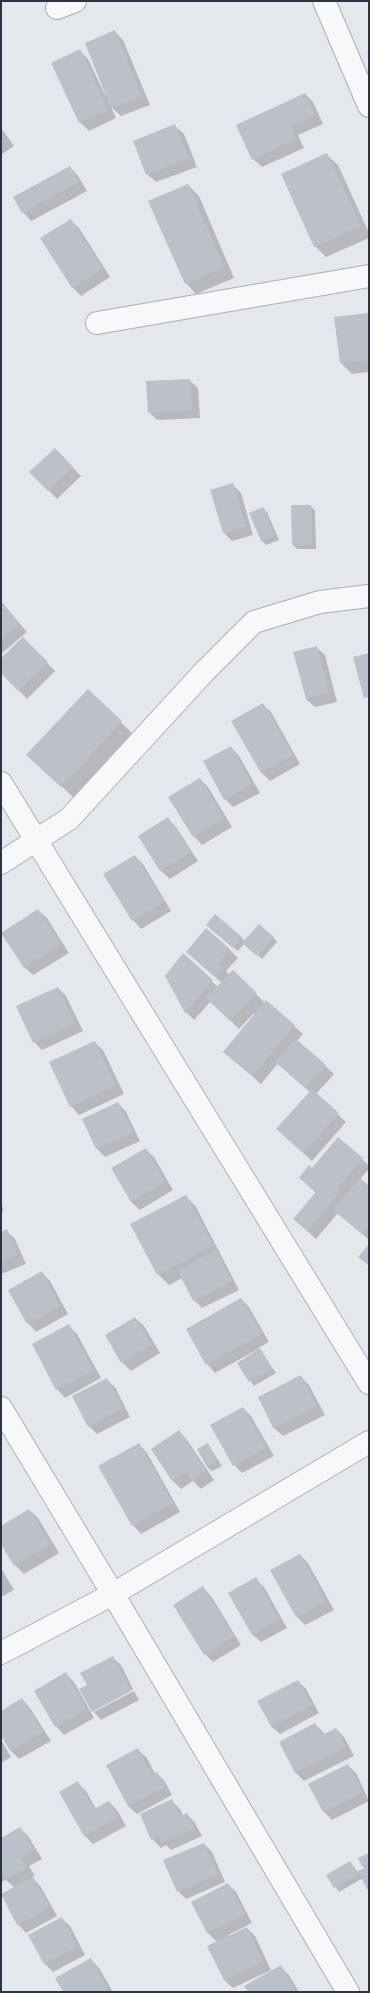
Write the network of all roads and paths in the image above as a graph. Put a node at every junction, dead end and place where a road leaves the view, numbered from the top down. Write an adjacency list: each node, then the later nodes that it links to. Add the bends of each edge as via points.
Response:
1 (324, 1): 2 (street)
2 (369, 106)
3 (369, 276): 4 (street)
4 (97, 324)
5 (369, 596): 7 (street, via 320,602 254,622 204,672 69,819)
6 (1, 782): 7 (street)
7 (36, 841): 8 (street); 9 (street)
8 (1, 863)
9 (369, 1383)
10 (1, 1408): 12 (street)
11 (369, 1442): 12 (street)
12 (113, 1594): 13 (street); 14 (street)
13 (1, 1653)
14 (348, 1992)

